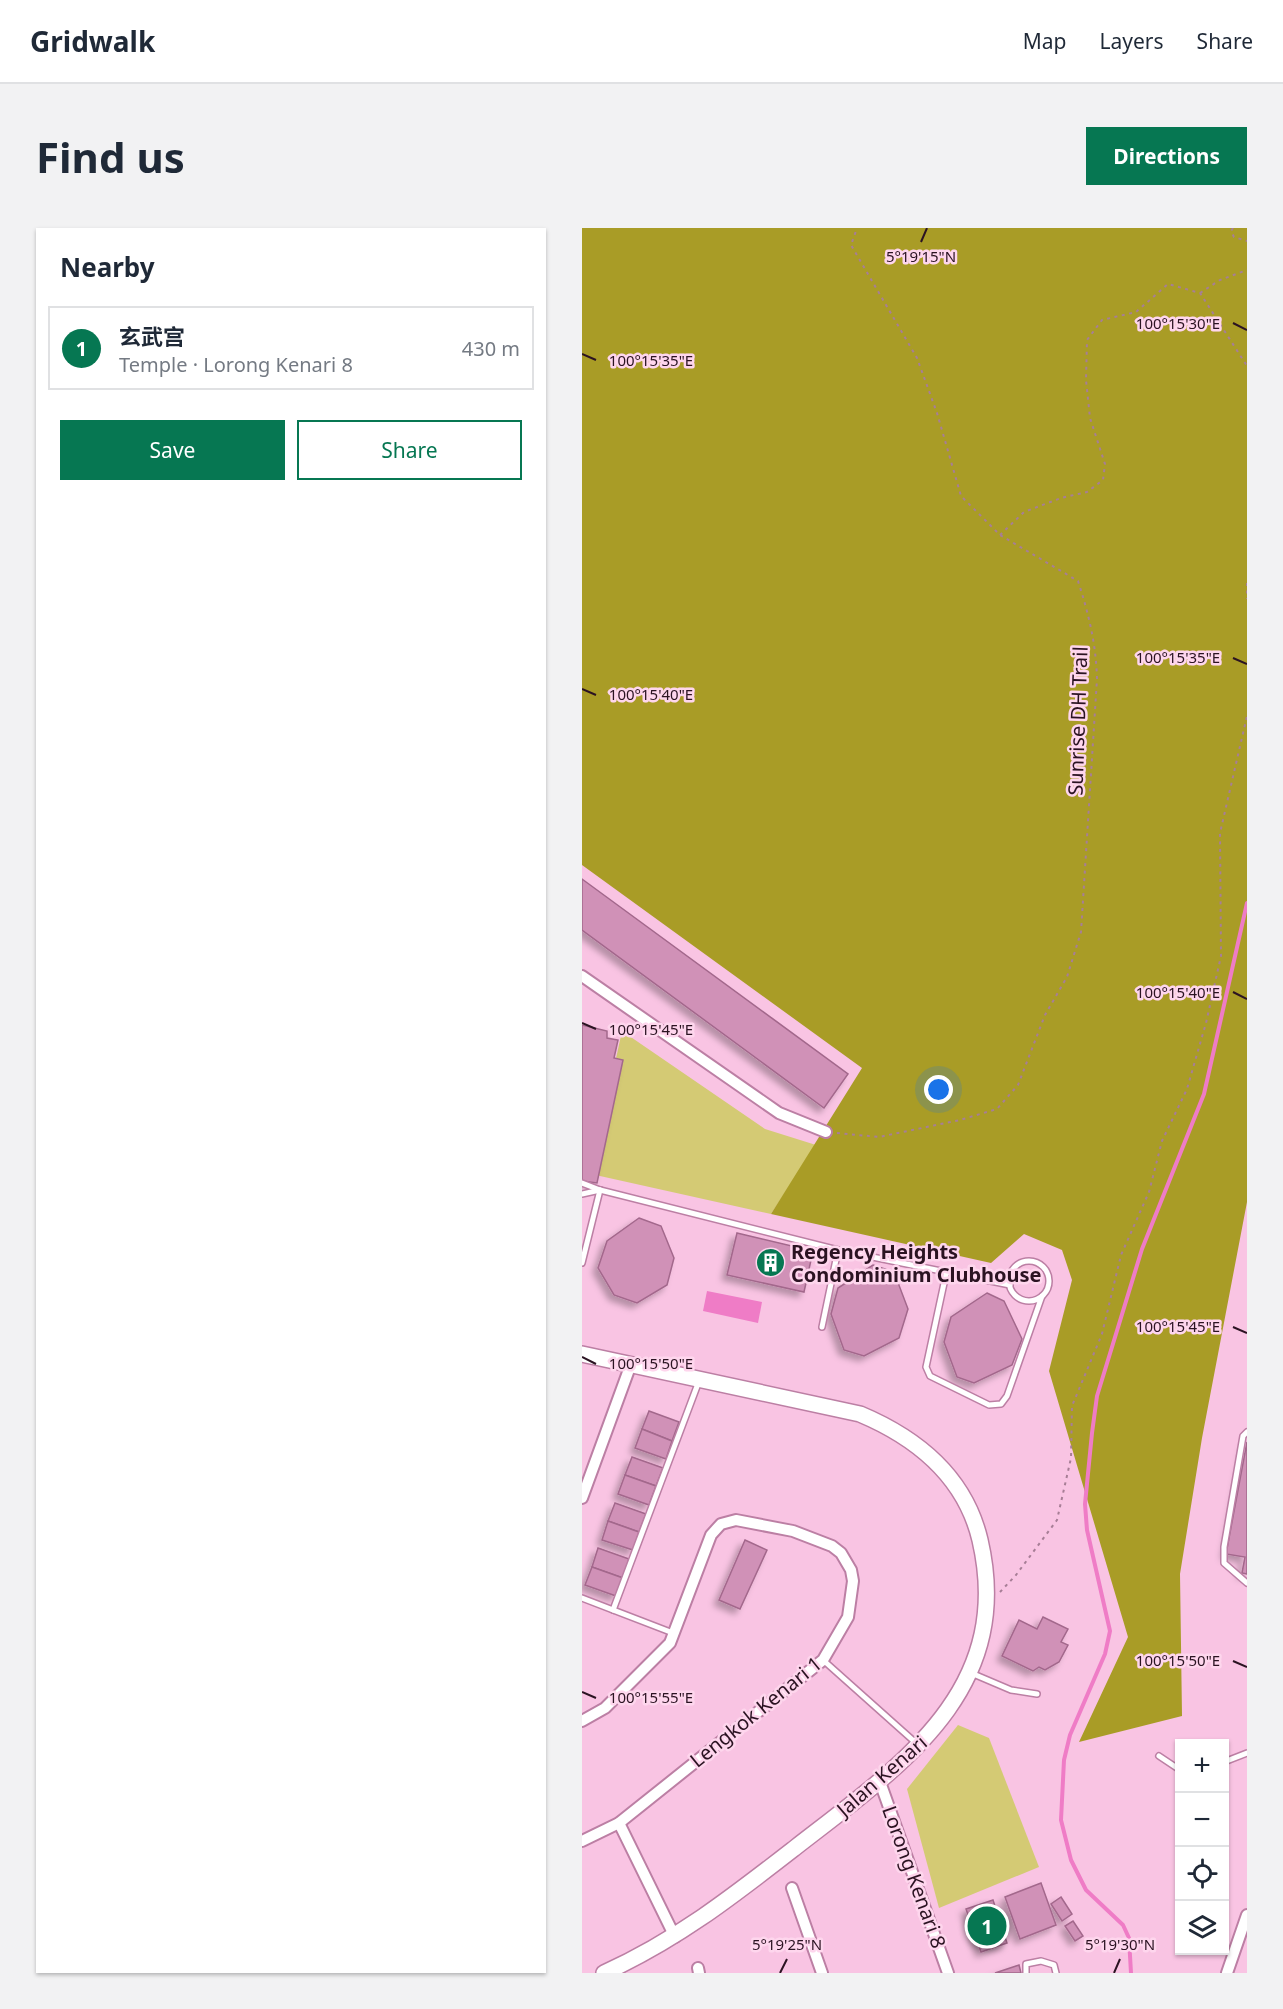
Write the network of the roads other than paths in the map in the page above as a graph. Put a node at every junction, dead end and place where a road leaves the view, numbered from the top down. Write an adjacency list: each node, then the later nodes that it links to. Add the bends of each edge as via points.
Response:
1 (582, 976): 2 (street, via 779,1113)
2 (826, 1132)
3 (582, 1183): 4 (lane)
4 (600, 1190): 5 (lane); 6 (lane); 7 (lane)
5 (582, 1194)
6 (838, 1250): 8 (lane); 11 (lane)
7 (582, 1263)
8 (946, 1274): 9 (lane); 10 (lane, via 926,1367 930,1376 989,1405 1001,1404 1007,1396)
9 (1010, 1285): 10 (lane, via 1021,1299); 10 (lane, via 1009,1278 1017,1265 1023,1261 1038,1263 1044,1267 1049,1281)
10 (1042, 1296)
11 (822, 1327)
12 (582, 1354): 13 (street, Jalan Kenari)
13 (631, 1364): 14 (street, Jalan Kenari); 16 (street)
14 (699, 1379): 19 (lane); 22 (street, Jalan Kenari, via 860,1414 916,1443 934,1460 960,1491 977,1527 986,1567 986,1607 980,1643)
15 (1247, 1432): 17 (lane, via 1242,1436 1224,1563)
16 (582, 1498)
17 (1247, 1583)
18 (582, 1598): 19 (lane)
19 (613, 1610): 20 (lane)
20 (675, 1634): 21 (street, Lengkok Kenari 1, via 711,1535 721,1524 736,1520 793,1531 841,1553 853,1581 848,1617); 24 (street, Lengkok Kenari 1, via 663,1651 604,1708)
21 (823, 1660): 25 (lane); 31 (street, Lengkok Kenari 1)
22 (969, 1672): 23 (lane, via 1011,1690); 25 (street, Jalan Kenari, via 946,1715)
23 (1038, 1694)
24 (582, 1721)
25 (920, 1746): 30 (street, Jalan Kenari)
26 (1247, 1754): 28 (lane)
27 (1159, 1756): 29 (lane)
28 (1229, 1760)
29 (1175, 1767)
30 (880, 1782): 35 (street, Jalan Kenari); 38 (street, Lorong Kenari 8)
31 (619, 1823): 32 (street, Lengkok Kenari 1); 35 (street)
32 (582, 1841)
33 (792, 1888): 37 (street)
34 (1247, 1915): 41 (street)
35 (675, 1937): 36 (street, Jalan Kenari)
36 (604, 1973)
37 (822, 1973)
38 (948, 1973)
39 (1026, 1973): 40 (lane, via 1026,1964 1041,1961 1054,1965)
40 (1056, 1973)
41 (1227, 1973)

